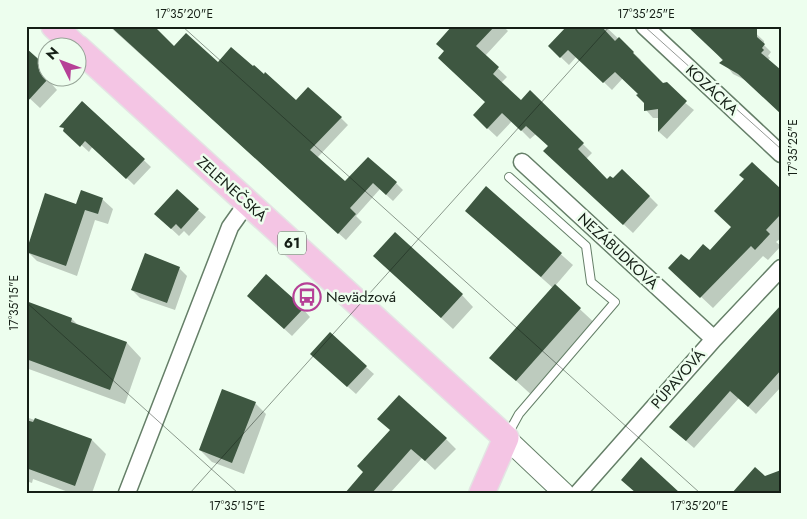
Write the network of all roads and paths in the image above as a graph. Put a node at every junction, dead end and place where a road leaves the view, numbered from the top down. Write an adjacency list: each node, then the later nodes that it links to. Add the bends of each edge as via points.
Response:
1 (54, 26): 3 (main road, ZELENEČSKÁ / 61)
2 (644, 26): 5 (street, KOZÁCKA)
3 (67, 38)
4 (88, 58): 8 (main road, ZELENEČSKÁ / 61)
5 (781, 154)
6 (522, 162): 10 (street, NEZÁBUDKOVÁ)
7 (509, 177): 11 (lane, via 586,246 591,282 615,302 519,414)
8 (248, 203): 11 (main road, ZELENEČSKÁ / 61); 12 (street, via 230,228)
9 (781, 268): 10 (street, PÚPAVOVÁ)
10 (714, 339): 15 (street, PÚPAVOVÁ)
11 (506, 438): 13 (main road); 14 (street, ZELENEČSKÁ)
12 (127, 493)
13 (482, 493)
14 (564, 493)
15 (578, 493)

